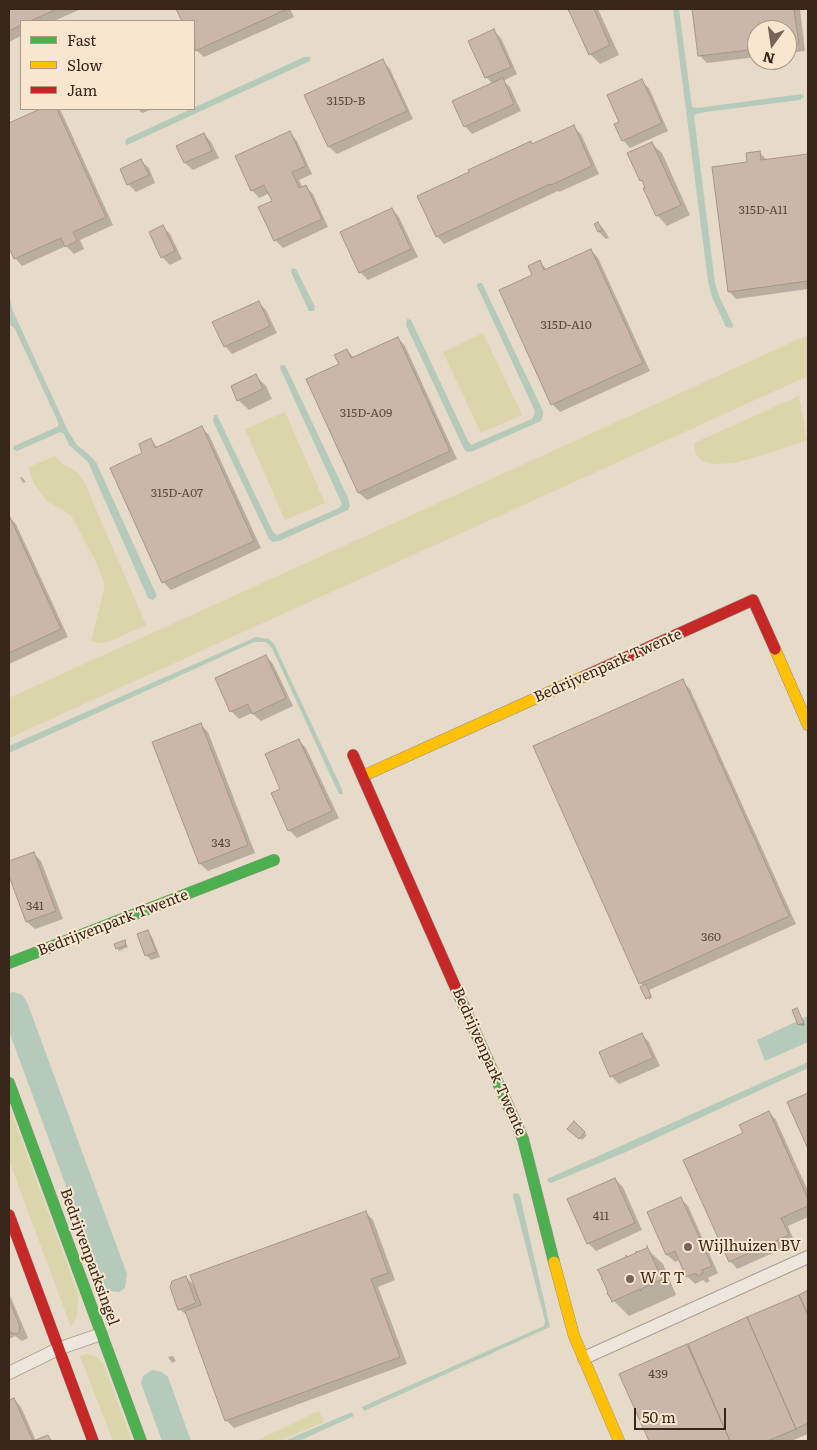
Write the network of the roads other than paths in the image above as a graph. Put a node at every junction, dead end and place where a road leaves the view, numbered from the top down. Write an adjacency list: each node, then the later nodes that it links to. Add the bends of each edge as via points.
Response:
1 (803, 699): 2 (street, Bedrijvenpark Twente); 4 (street, Bedrijvenpark Twente, via 753,600)
2 (808, 724)
3 (353, 755): 4 (street, Bedrijvenpark Twente)
4 (363, 776): 12 (street, Bedrijvenpark Twente, via 523,1139 550,1252 574,1336)
5 (274, 860): 6 (street, Bedrijvenpark Twente)
6 (9, 964)
7 (9, 1083): 10 (street, Bedrijvenparksingel)
8 (9, 1215): 11 (street)
9 (808, 1257): 12 (street)
10 (102, 1334): 11 (street); 15 (street, Bedrijvenparksingel)
11 (58, 1350): 13 (street); 14 (street)
12 (584, 1358): 16 (street, Bedrijvenpark Twente)
13 (9, 1373)
14 (93, 1441)
15 (141, 1441)
16 (619, 1441)

